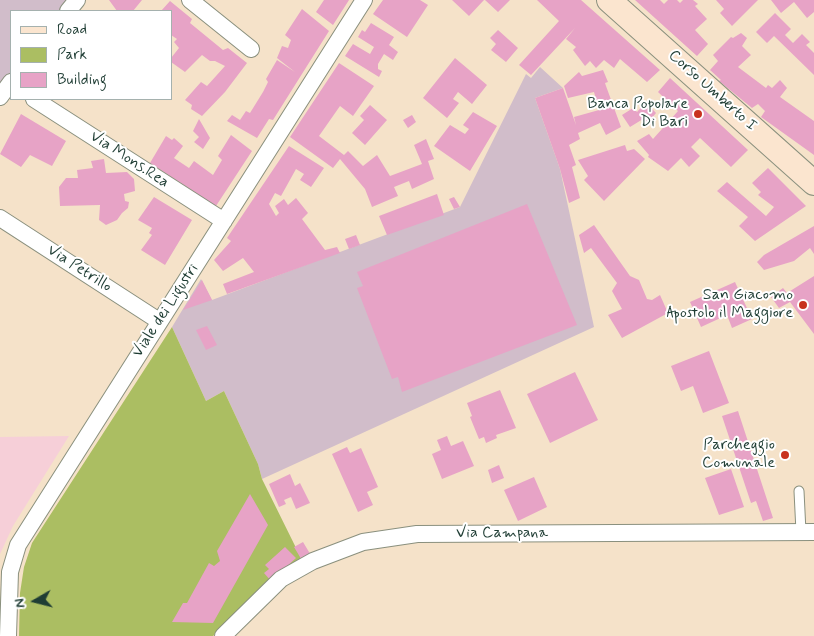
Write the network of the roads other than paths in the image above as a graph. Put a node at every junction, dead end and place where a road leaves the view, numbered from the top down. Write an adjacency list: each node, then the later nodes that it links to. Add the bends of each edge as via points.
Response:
1 (77, 0): 5 (street)
2 (190, 0): 6 (street)
3 (364, 0): 12 (street, Viale dei Ligustri)
4 (609, 0): 10 (main road, Corso Umberto I)
5 (69, 10)
6 (251, 49)
7 (10, 84): 8 (street)
8 (0, 97)
9 (36, 100): 12 (street, Via Mons.Rea)
10 (814, 183)
11 (0, 218): 13 (street, Via Petrillo)
12 (224, 221): 13 (street, Viale dei Ligustri)
13 (159, 320): 16 (street, Viale dei Ligustri, via 18,545 10,572)
14 (799, 491): 15 (lane)
15 (807, 532): 17 (street, Via Campana, via 417,534 363,542 313,561 281,579)
16 (8, 636)
17 (223, 636)

